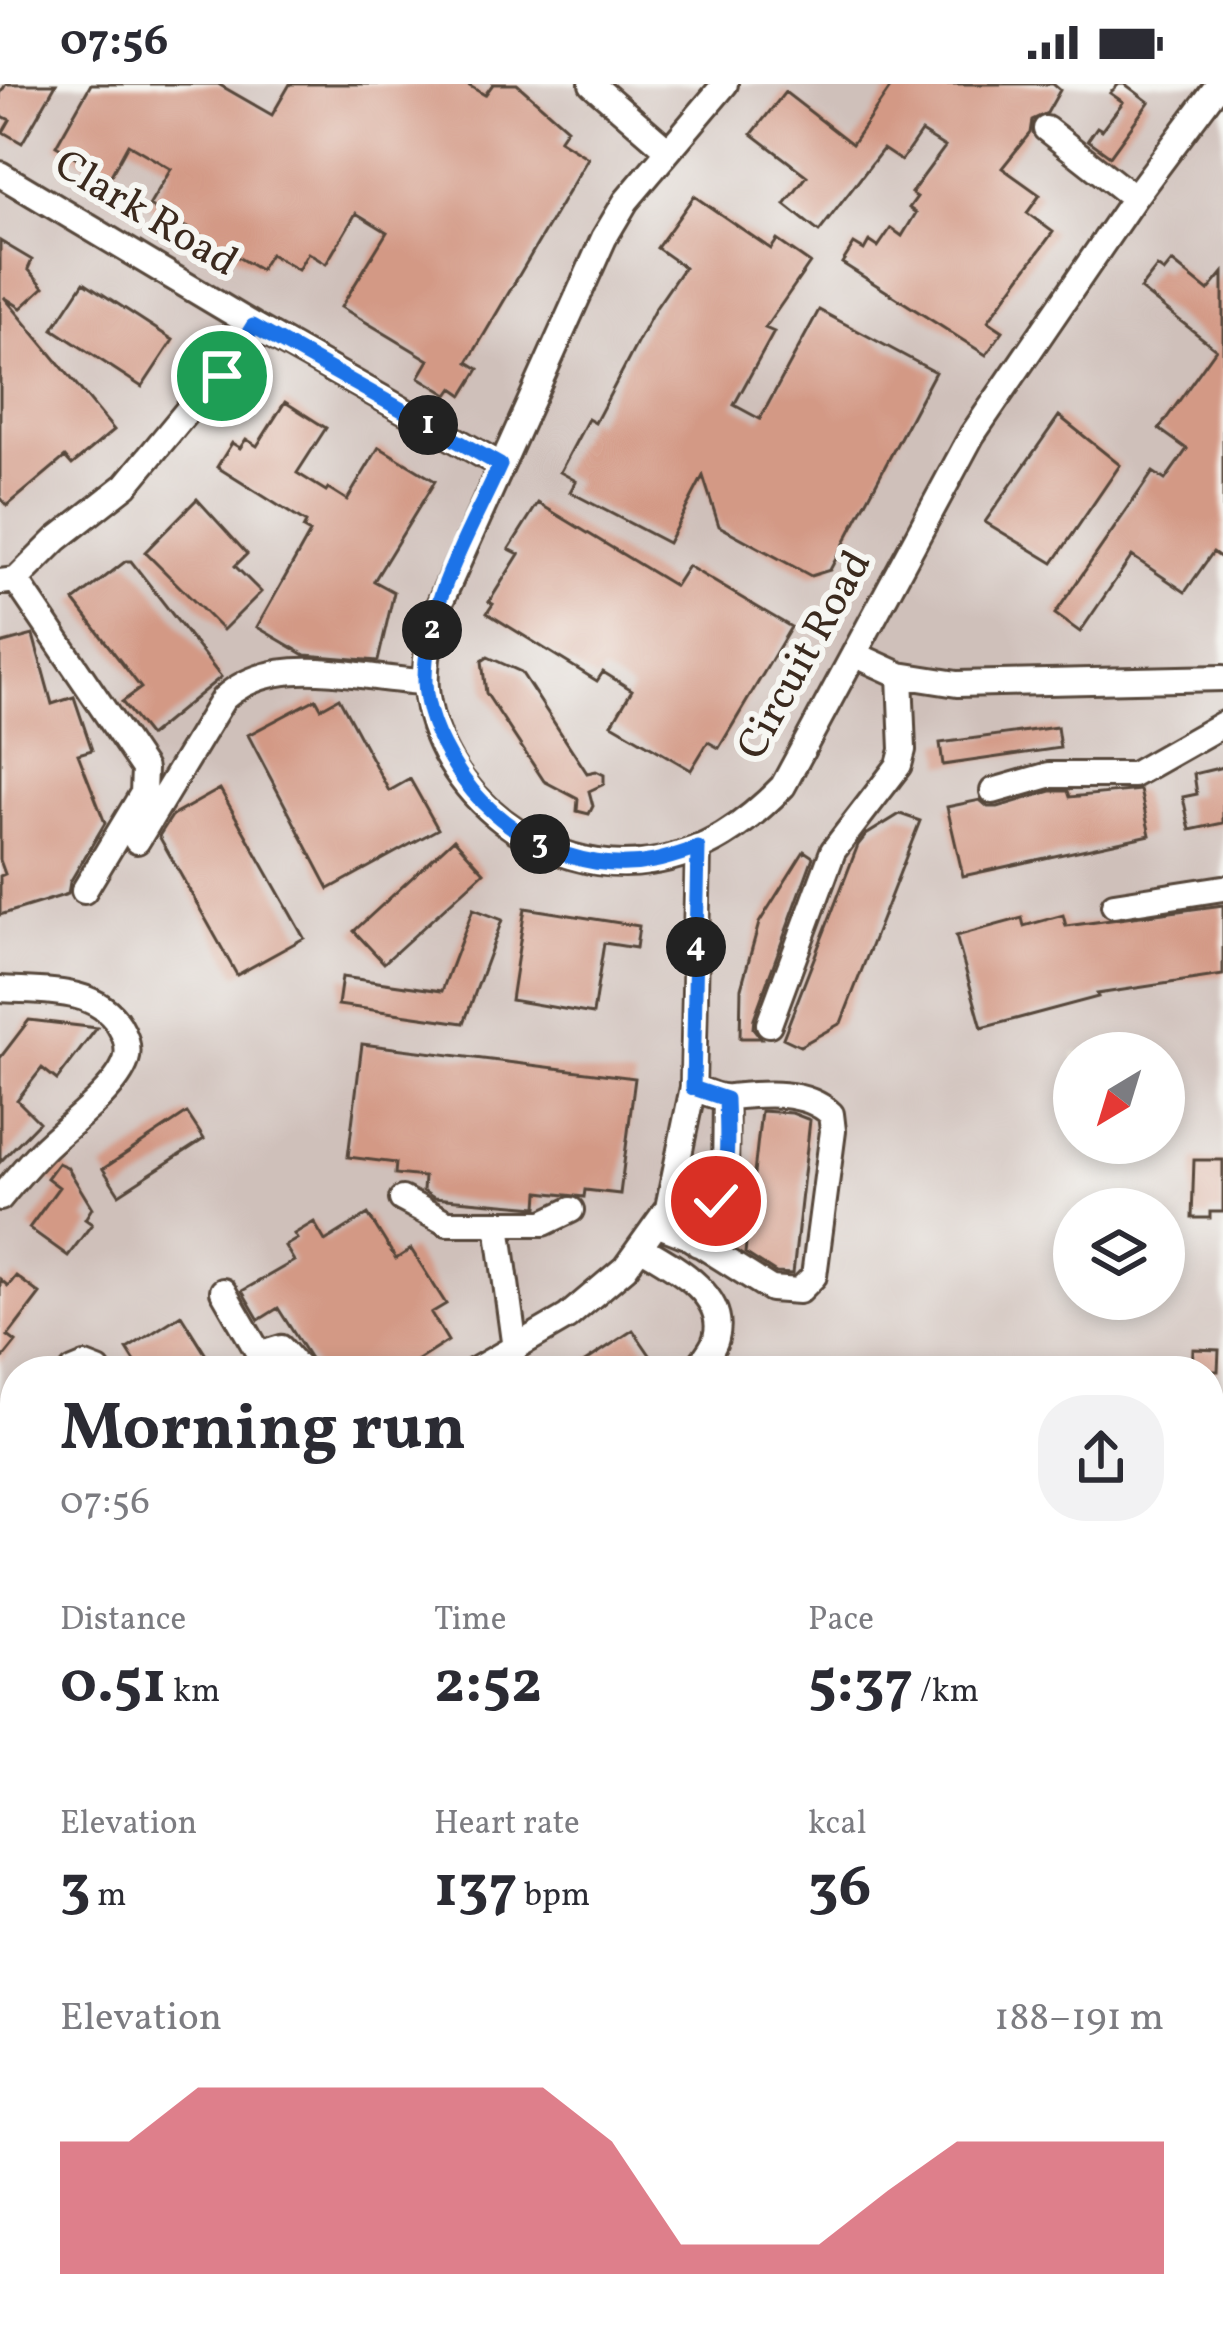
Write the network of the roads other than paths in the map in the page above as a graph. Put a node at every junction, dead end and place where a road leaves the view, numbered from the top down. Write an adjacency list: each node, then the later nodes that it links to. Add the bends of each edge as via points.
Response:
1 (592, 84): 5 (lane)
2 (725, 84): 5 (lane, Circuit Road)
3 (1219, 84): 7 (lane, Circuit Road)
4 (1046, 129): 7 (lane)
5 (668, 150): 9 (lane, Circuit Road, via 604,238)
6 (0, 174): 8 (lane, Clark Road)
7 (1134, 198): 11 (lane, Circuit Road, via 971,435)
8 (253, 326): 9 (lane, Clark Road); 10 (lane, via 222,376 126,485)
9 (500, 465): 14 (lane, Circuit Road, via 434,616)
10 (8, 581): 20 (lane, via 144,769 143,793)
11 (854, 654): 12 (lane); 18 (lane, Circuit Road, via 783,786 728,836)
12 (900, 675): 13 (lane, via 957,684); 23 (lane, via 899,765 833,850)
13 (1223, 678)
14 (425, 682): 17 (lane, via 306,671 239,684); 18 (lane, Circuit Road, via 441,744 485,807 513,829 575,857 610,862 650,862)
15 (1223, 724): 16 (lane, via 1133,775 1048,775)
16 (993, 790)
17 (137, 841)
18 (698, 848): 24 (lane)
19 (1223, 888): 21 (lane)
20 (84, 891)
21 (1114, 905)
22 (0, 989): 26 (lane, via 91,1000 111,1013 126,1060)
23 (769, 1024)
24 (693, 1088): 25 (lane); 30 (lane, via 674,1192)
25 (726, 1099): 31 (lane, via 725,1178); 31 (lane, via 762,1092 831,1114 814,1276 799,1291 771,1289)
26 (0, 1198)
27 (402, 1199): 29 (lane, via 448,1223)
28 (571, 1210): 29 (lane, via 544,1223)
29 (498, 1224): 34 (lane)
30 (659, 1225): 31 (lane); 32 (lane)
31 (698, 1244)
32 (642, 1248): 34 (lane, via 567,1317); 37 (lane, via 707,1297 718,1318)
33 (223, 1291): 35 (lane)
34 (515, 1349): 36 (lane)
35 (261, 1356)
36 (502, 1356)
37 (706, 1356)

